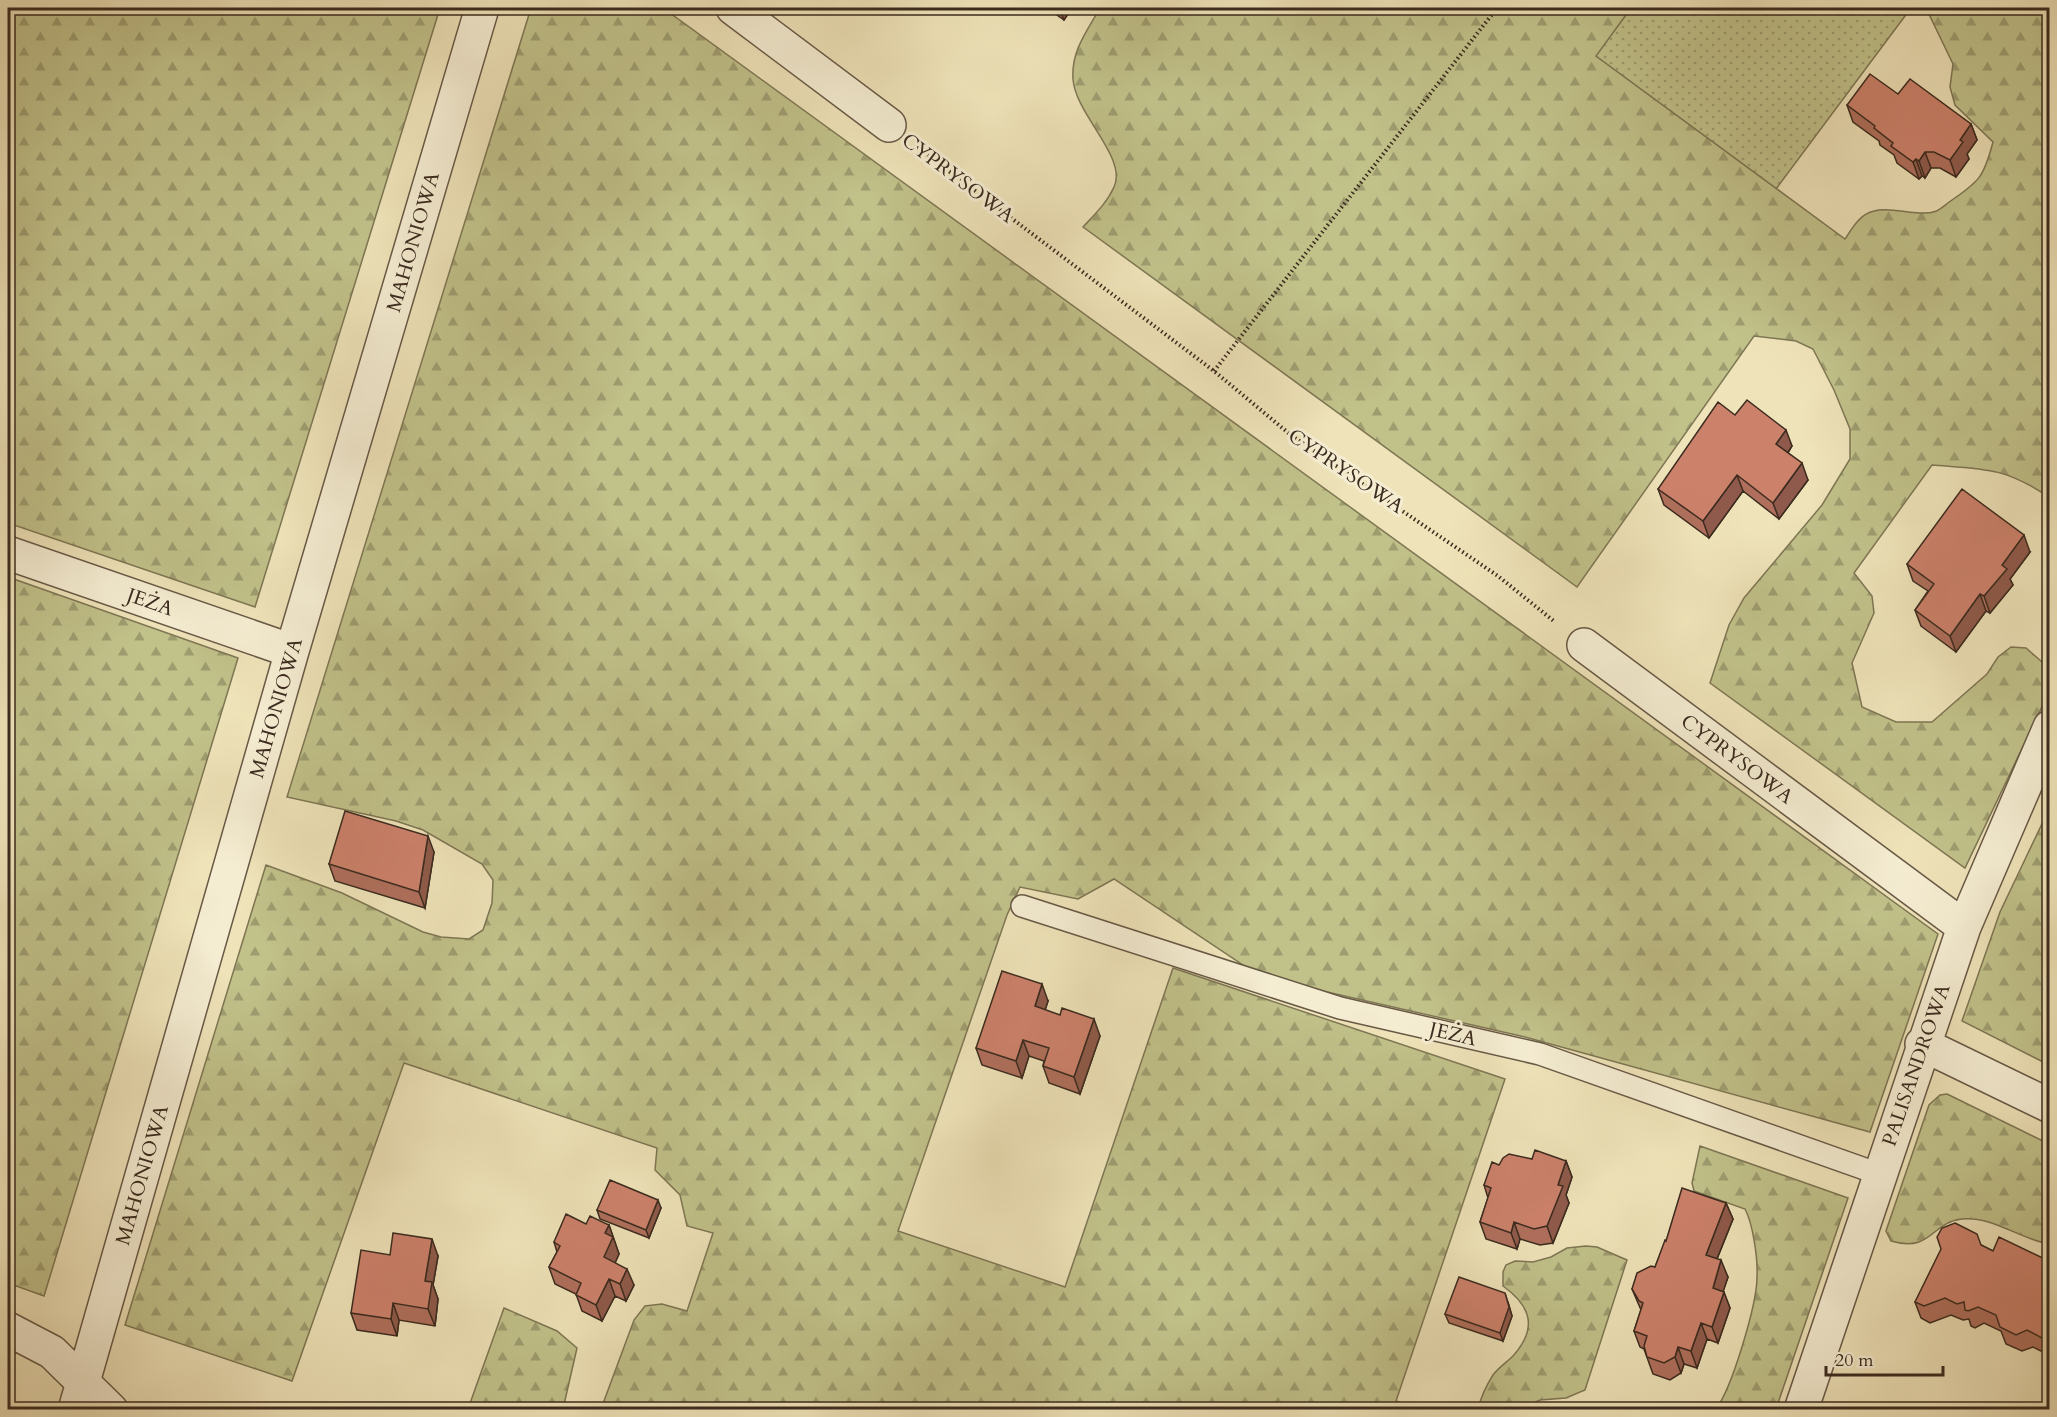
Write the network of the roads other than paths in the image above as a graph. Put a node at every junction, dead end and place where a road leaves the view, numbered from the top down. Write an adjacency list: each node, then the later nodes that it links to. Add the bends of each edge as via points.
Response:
1 (482, 8): 6 (street, MAHONIOWA)
2 (733, 8): 3 (street, CYPRYSOWA)
3 (889, 125)
4 (8, 553): 6 (street, JEŻA)
5 (1584, 645): 9 (street, CYPRYSOWA)
6 (292, 651): 14 (street, MAHONIOWA)
7 (2049, 728): 9 (street, PALISANDROWA)
8 (1022, 906): 12 (lane, JEŻA, via 1340,1008 1540,1054)
9 (1964, 927): 10 (street, PALISANDROWA)
10 (1922, 1044): 11 (street); 12 (street, PALISANDROWA)
11 (2049, 1106)
12 (1879, 1174): 16 (street, PALISANDROWA)
13 (8, 1329): 14 (street, via 52,1352)
14 (79, 1395): 15 (street)
15 (111, 1410)
16 (1801, 1410)

